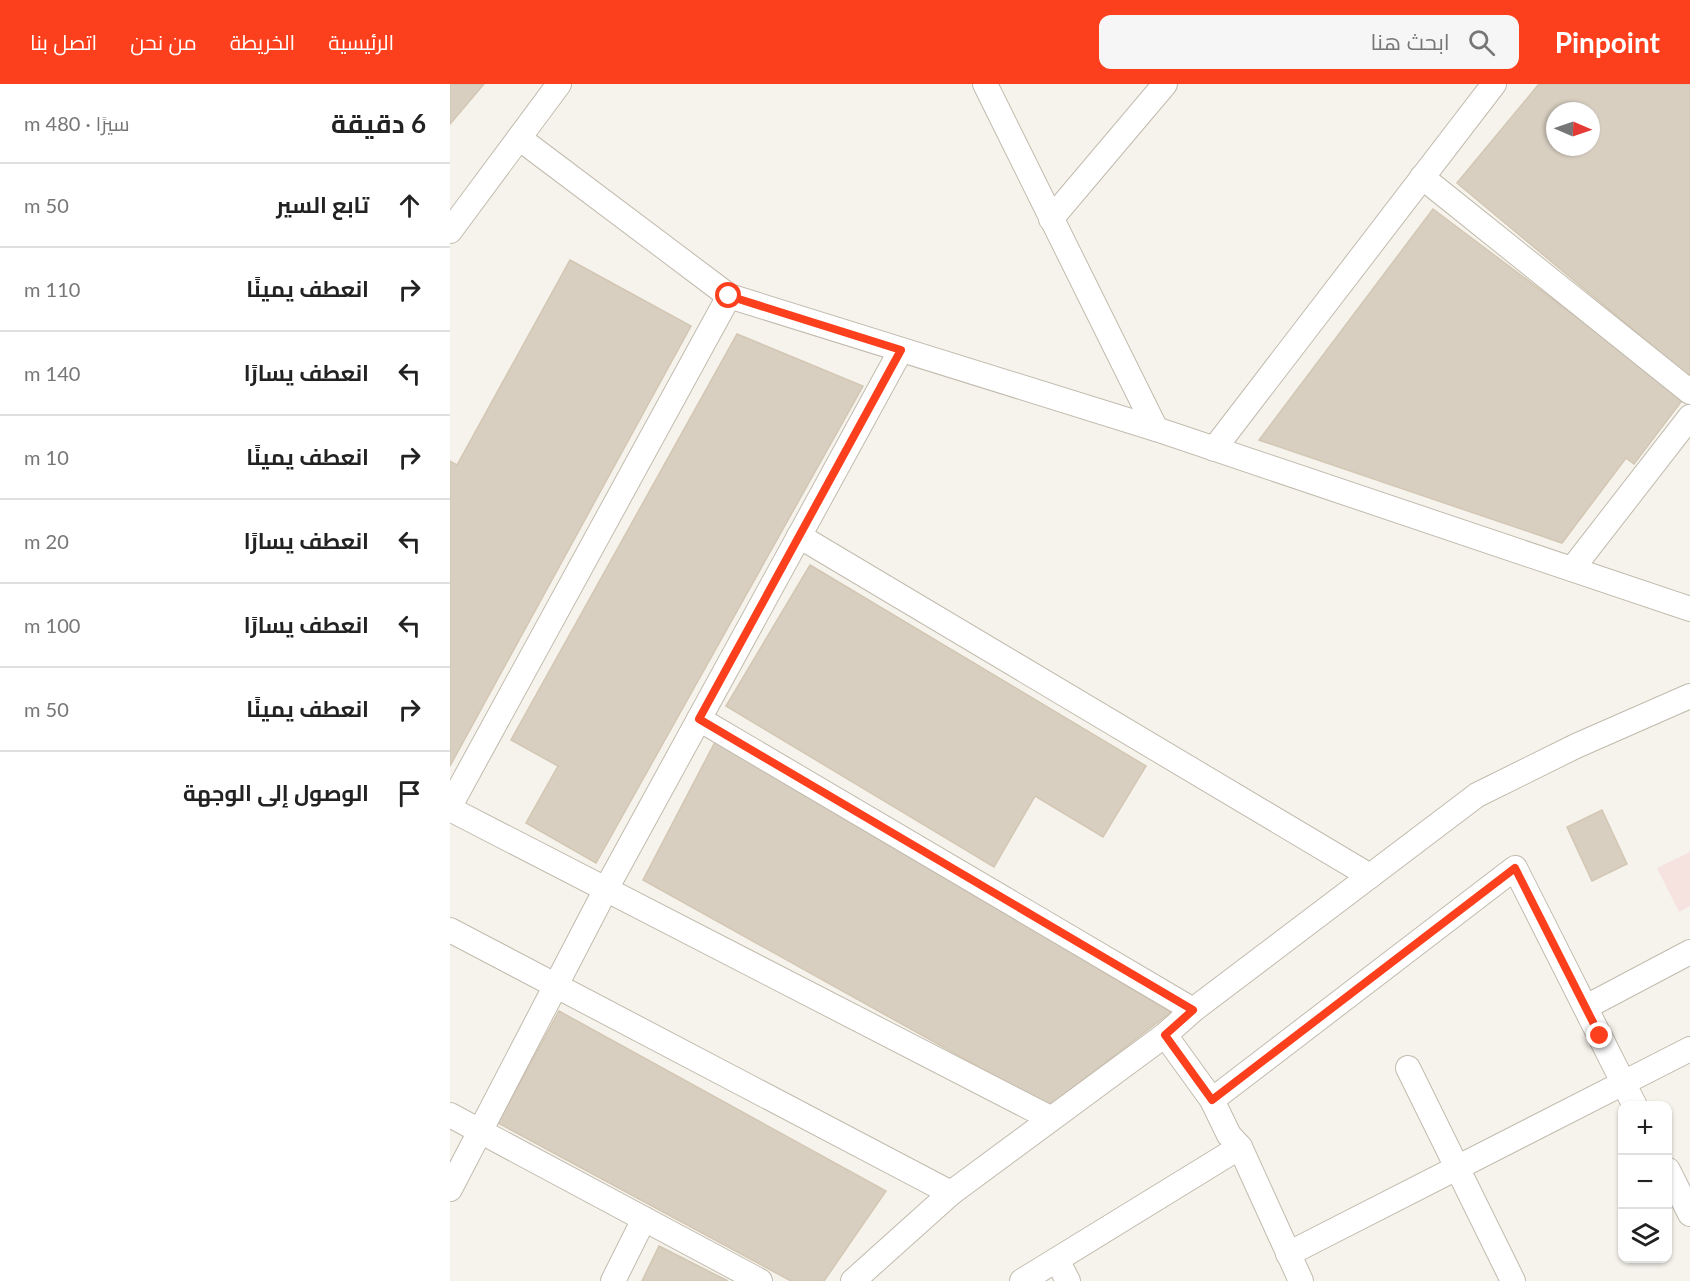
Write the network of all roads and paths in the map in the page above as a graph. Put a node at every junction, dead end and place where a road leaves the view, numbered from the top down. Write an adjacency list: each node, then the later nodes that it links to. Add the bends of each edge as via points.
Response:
1 (559, 84): 5 (street)
2 (985, 84): 7 (street)
3 (1165, 84): 7 (street)
4 (1494, 84): 6 (street)
5 (519, 138): 8 (street); 9 (street)
6 (1422, 177): 11 (street); 14 (street)
7 (1052, 219): 13 (street)
8 (450, 231)
9 (729, 296): 10 (street); 20 (street)
10 (901, 350): 13 (street); 15 (street)
11 (1690, 392)
12 (1690, 417): 16 (street)
13 (1156, 429): 14 (street)
14 (1214, 449): 16 (street)
15 (799, 536): 19 (street); 21 (street)
16 (1572, 569): 17 (street)
17 (1690, 609)
18 (1690, 696): 21 (street, via 1477,795)
19 (699, 719): 22 (street); 27 (street)
20 (450, 807): 22 (street)
21 (1370, 876): 27 (street)
22 (606, 889): 25 (street); 35 (street)
23 (450, 930): 25 (street)
24 (1690, 952): 26 (street)
25 (555, 986): 36 (street); 41 (street)
26 (1586, 1007): 31 (street); 32 (street, via 1515,868)
27 (1193, 1010): 28 (street)
28 (1165, 1035): 32 (street); 35 (street)
29 (1690, 1049): 31 (street)
30 (1408, 1068): 38 (street)
31 (1624, 1084): 33 (street); 38 (street)
32 (1212, 1100): 37 (street)
33 (1632, 1101)
34 (450, 1115): 36 (street)
35 (1050, 1118): 41 (street)
36 (480, 1131): 40 (street); 43 (street)
37 (1240, 1148): 44 (street); 45 (street)
38 (1458, 1166): 44 (street); 51 (street)
39 (1672, 1178): 42 (street)
40 (450, 1189)
41 (951, 1193): 48 (street)
42 (1690, 1214)
43 (644, 1219): 46 (street); 47 (street)
44 (1288, 1254): 50 (street)
45 (1063, 1270): 49 (street)
46 (613, 1281)
47 (759, 1281)
48 (853, 1281)
49 (1022, 1281)
50 (1301, 1281)
51 (1513, 1281)

